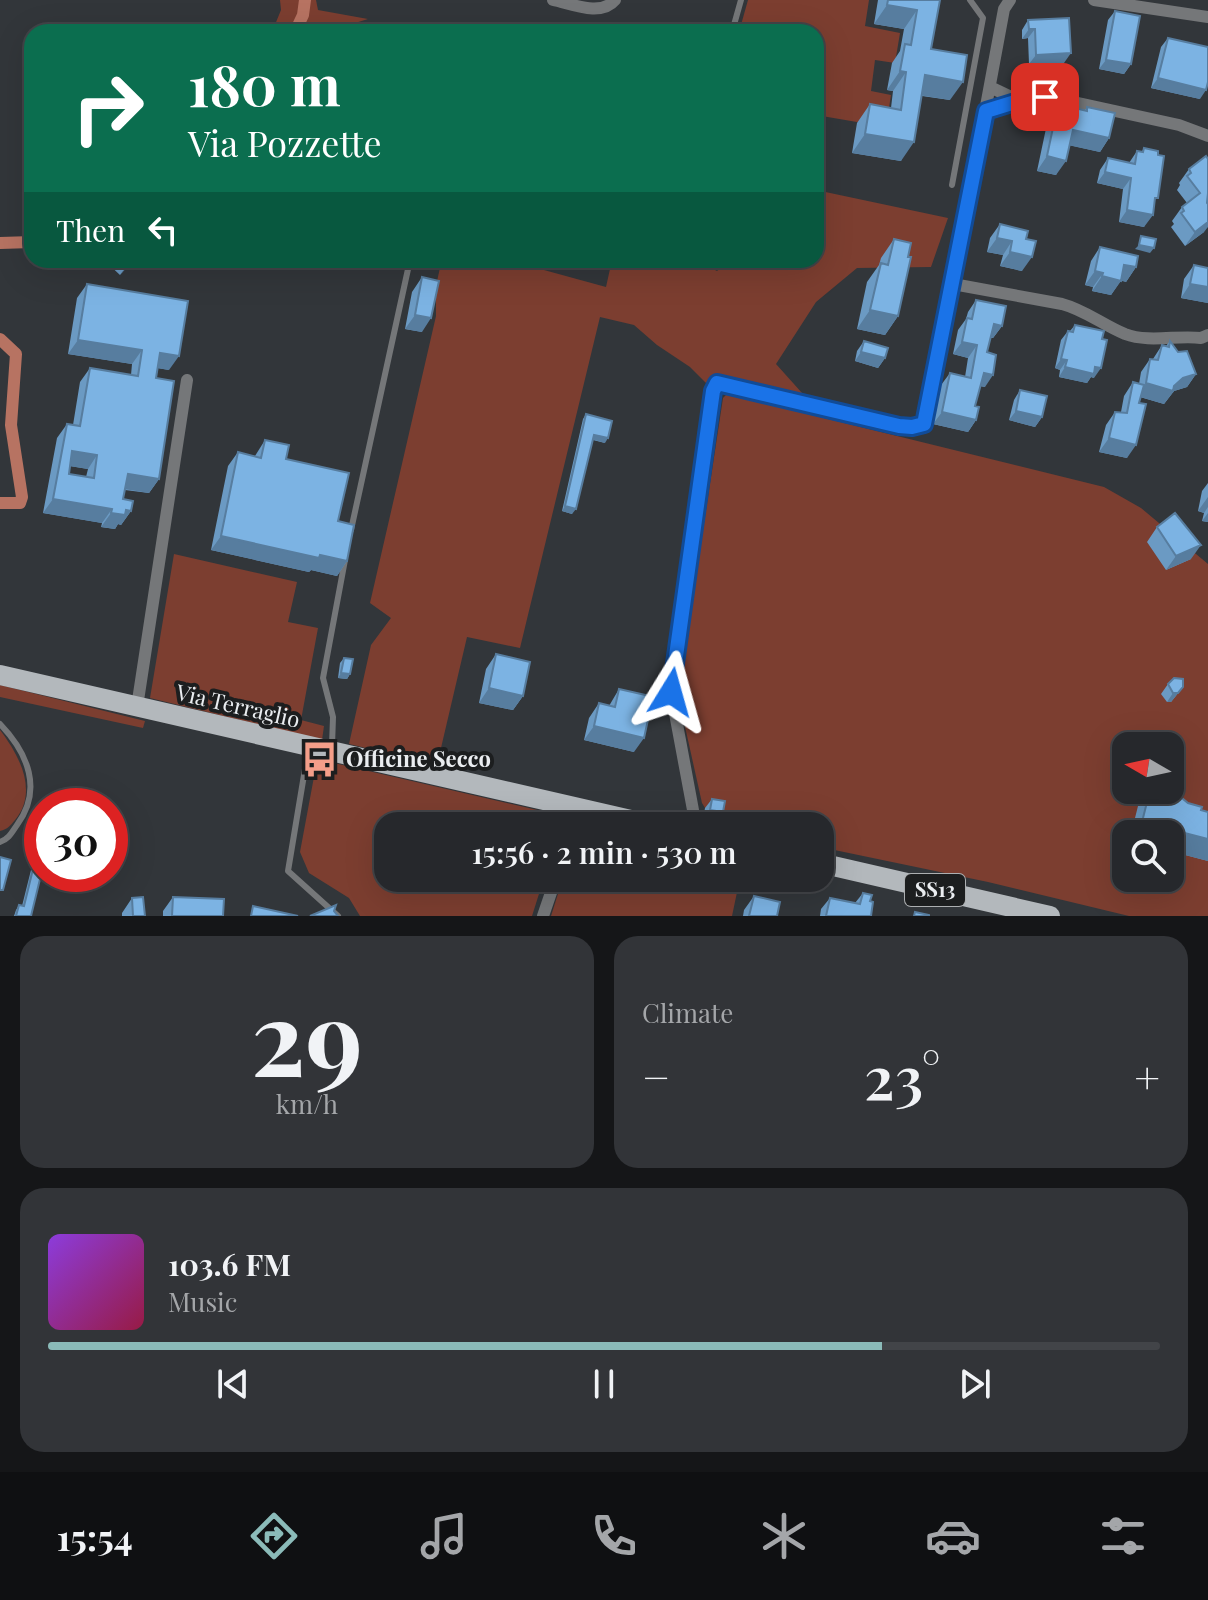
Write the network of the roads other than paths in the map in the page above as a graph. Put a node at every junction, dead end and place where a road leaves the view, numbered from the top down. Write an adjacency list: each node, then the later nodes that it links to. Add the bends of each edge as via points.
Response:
1 (553, 0): 2 (street, via 601,9)
2 (615, 0)
3 (741, 0): 8 (lane)
4 (970, 0): 13 (lane, via 983,18)
5 (1010, 0): 9 (street)
6 (1094, 0): 7 (street)
7 (1208, 17)
8 (734, 24)
9 (990, 87): 10 (street); 11 (street)
10 (1028, 98): 11 (street); 12 (street, via 1060,99)
11 (986, 111): 15 (street)
12 (1208, 136)
13 (952, 185)
14 (408, 268): 18 (lane)
15 (953, 284): 16 (street, via 1062,304 1144,338); 28 (street, via 924,424 899,426 717,383 713,391 671,692)
16 (1206, 339)
17 (187, 380): 21 (street)
18 (351, 532)
19 (347, 547): 24 (lane, via 323,674 333,717)
20 (0, 675): 21 (main road, Via Terraglio)
21 (137, 707): 23 (main road, Via Terraglio)
22 (0, 724): 29 (lane, via 23,758 32,790 25,814)
23 (308, 747): 24 (main road, Via Terraglio); 33 (lane, via 288,871)
24 (330, 752): 25 (main road, Via Terraglio)
25 (555, 803): 26 (street); 27 (main road, Via Terraglio)
26 (553, 812)
27 (595, 812)
28 (693, 812)
29 (0, 842)
30 (834, 866): 32 (main road, SS13)
31 (551, 892): 34 (street)
32 (1027, 913): 35 (main road, SS13)
33 (338, 916)
34 (543, 916)
35 (1050, 916)

